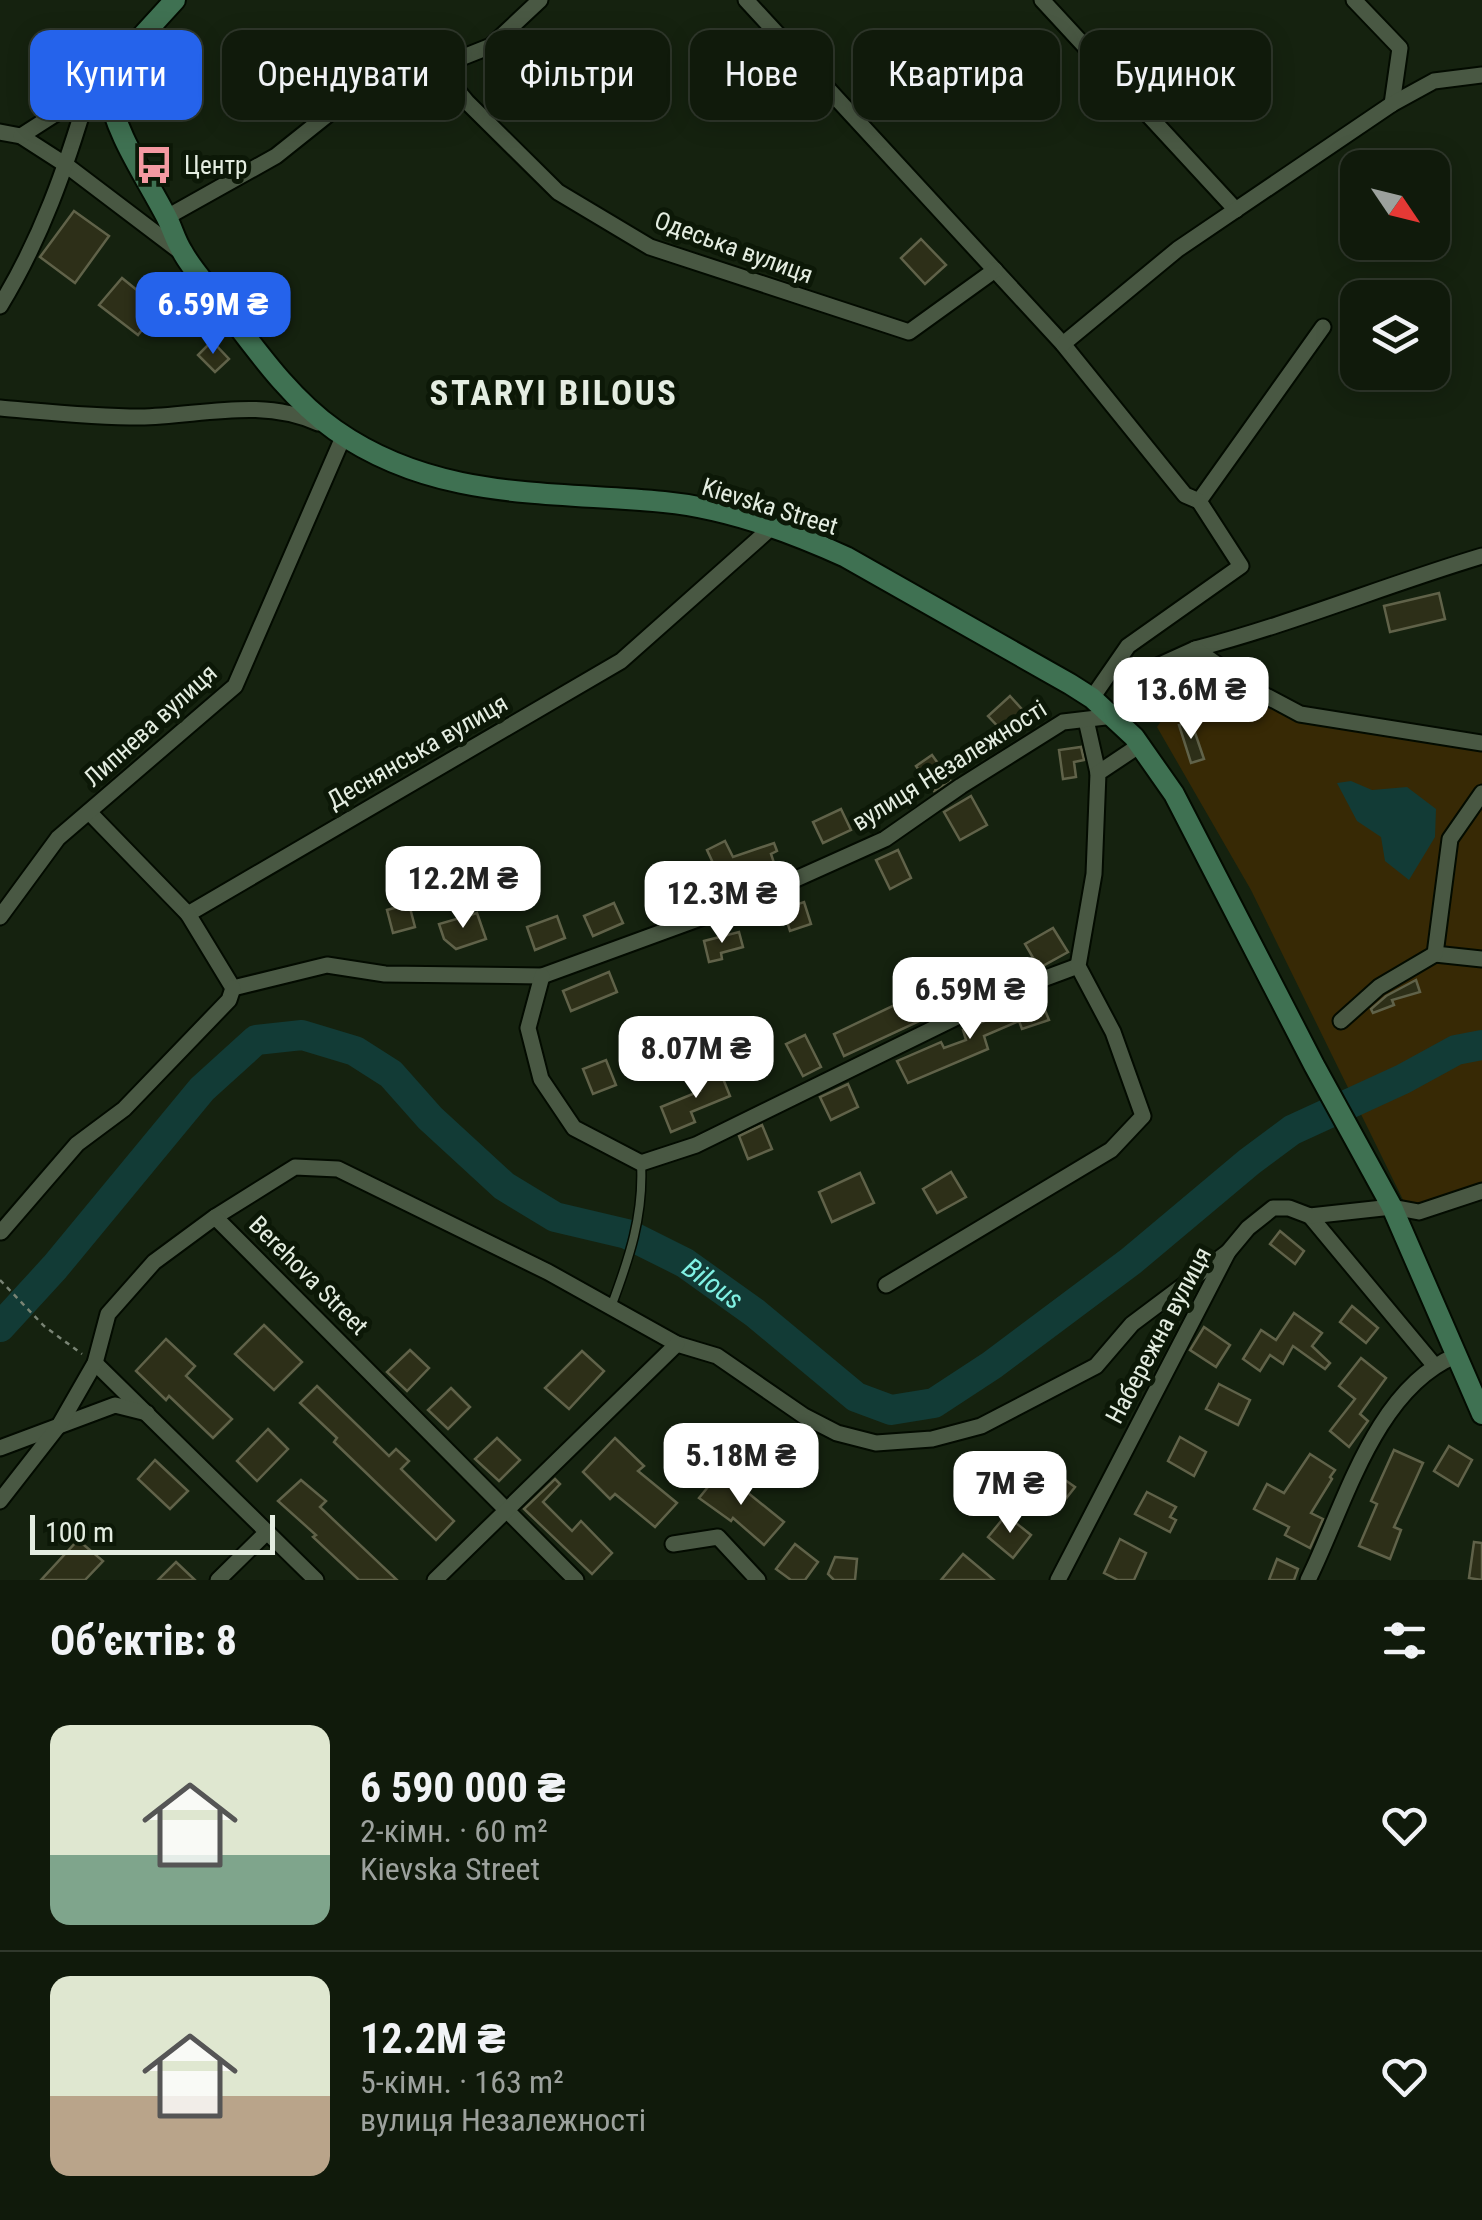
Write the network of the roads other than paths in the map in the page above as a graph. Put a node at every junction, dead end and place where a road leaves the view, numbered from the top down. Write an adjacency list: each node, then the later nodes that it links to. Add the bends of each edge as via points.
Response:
1 (175, 0): 6 (main road)
2 (540, 0): 7 (street, via 491,46)
3 (746, 0): 21 (street)
4 (1042, 0): 18 (street)
5 (1354, 0): 10 (street, via 1400,48)
6 (148, 30)
7 (465, 56)
8 (1482, 75): 10 (street, via 1434,81)
9 (465, 100): 21 (street, Одеська вулиця, via 558,192 650,246 909,332)
10 (1392, 104): 18 (street)
11 (47, 120): 16 (street)
12 (85, 120): 17 (street)
13 (115, 120): 19 (main road, Kievska Street)
14 (321, 120): 19 (street, via 276,156)
15 (0, 132): 16 (street)
16 (21, 136): 17 (street)
17 (66, 165): 20 (street); 22 (street, via 28,260)
18 (1236, 210): 24 (street)
19 (167, 217): 20 (main road, Kievska Street)
20 (182, 253): 26 (main road, Kievska Street, via 274,373)
21 (995, 270): 24 (street)
22 (0, 306)
23 (1322, 327): 27 (street)
24 (1063, 344): 27 (street, via 1185,494)
25 (0, 408): 26 (street, via 136,417 234,408 297,414)
26 (344, 436): 28 (main road, Kievska Street, via 450,482 524,494 664,502); 38 (street, Липнева вулиця, via 235,686)
27 (1199, 500): 31 (street, via 1241,566 1128,646)
28 (772, 527): 31 (main road, Kievska Street, via 846,556); 39 (street, Деснянська вулиця, via 621,662)
29 (1482, 556): 30 (street)
30 (1195, 649): 32 (street, via 1151,670); 34 (street, via 1300,714)
31 (1092, 698): 32 (main road, Kievska Street)
32 (1114, 716): 33 (street, вулиця Незалежності); 35 (main road, Kievska Street)
33 (1086, 720): 36 (street); 44 (street, вулиця Незалежності, via 1063,722 885,839 747,901)
34 (1482, 743)
35 (1140, 744): 36 (street); 49 (main road, Kievska Street, via 1174,794)
36 (1098, 773): 43 (street, via 1094,874)
37 (1482, 793): 41 (street, via 1450,839)
38 (89, 812): 39 (street); 40 (street, Липнева вулиця, via 58,838)
39 (188, 914): 45 (street)
40 (0, 917)
41 (1435, 954): 42 (street); 46 (street, via 1378,987)
42 (1482, 959)
43 (1078, 966): 47 (street, via 1008,992 696,1146); 54 (street, via 1113,1032 1143,1116 1111,1150)
44 (542, 976): 45 (street, вулиця Незалежності, via 385,974 327,965); 47 (street, via 528,1028 542,1079 574,1128)
45 (233, 988): 52 (street, via 229,1000 124,1109 76,1144)
46 (1341, 1021)
47 (641, 1163): 55 (lane, via 638,1223)
48 (1482, 1191): 49 (street, Набережна вулиця, via 1419,1212)
49 (1392, 1207): 50 (street, Набережна вулиця); 57 (main road, Kievska Street)
50 (1310, 1216): 53 (street, Набережна вулиця, via 1273,1208); 59 (street)
51 (215, 1217): 55 (street, via 295,1168 338,1169); 58 (street, Berehova Street, via 154,1262 108,1314); 65 (street, Berehova Street)
52 (1, 1232)
53 (1228, 1252): 56 (street, via 1132,1324 1096,1366 981,1426 932,1439 876,1443 837,1433 717,1356); 73 (street, Набережна вулиця)
54 (886, 1285)
55 (611, 1307): 56 (street)
56 (677, 1344): 65 (street)
57 (1455, 1356): 59 (street); 61 (main road, Kievska Street)
58 (95, 1364): 60 (street); 62 (street, Berehova Street)
59 (1434, 1365): 74 (street, via 1393,1409 1357,1468)
60 (149, 1413): 62 (street, via 115,1404); 66 (street)
61 (1482, 1414)
62 (60, 1424): 63 (street); 64 (street, Berehova Street)
63 (0, 1448)
64 (0, 1501)
65 (506, 1508): 70 (street); 71 (street, Berehova Street)
66 (266, 1532): 68 (street); 69 (street)
67 (674, 1544): 72 (street, via 718,1537)
68 (218, 1580)
69 (316, 1580)
70 (435, 1580)
71 (576, 1580)
72 (758, 1580)
73 (1058, 1580)
74 (1308, 1580)

